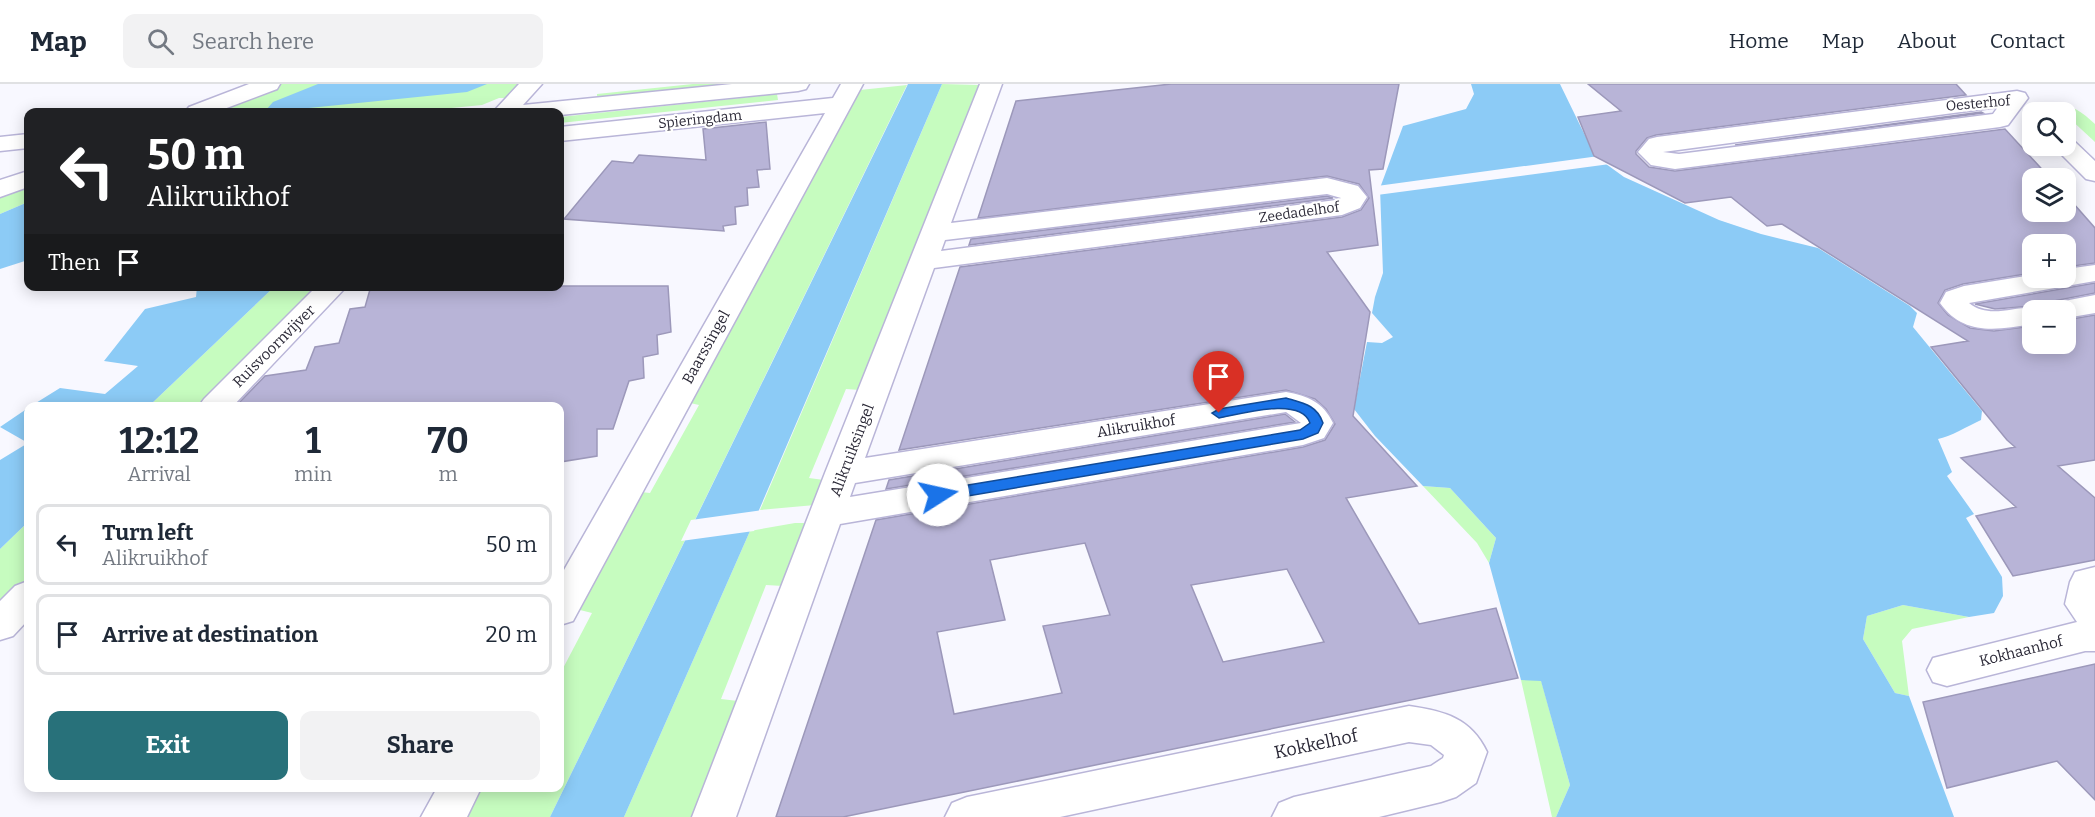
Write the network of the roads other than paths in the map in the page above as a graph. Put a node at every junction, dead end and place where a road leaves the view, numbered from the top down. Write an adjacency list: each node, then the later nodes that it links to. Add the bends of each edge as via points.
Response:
1 (269, 84): 8 (street)
2 (591, 84): 6 (street)
3 (798, 84): 6 (street, Spieringdam)
4 (999, 85): 19 (street, Alikruiksingel)
5 (846, 94): 10 (street, Spieringdam); 32 (street, Baarssingel)
6 (526, 96): 9 (street)
7 (2017, 98): 7 (street, Oesterhof, via 1657,144 1650,152 1653,157 1679,162 2000,120)
8 (207, 108)
9 (510, 108)
10 (564, 133)
11 (24, 141): 12 (street)
12 (0, 144)
13 (2076, 156): 16 (street)
14 (24, 164): 15 (street)
15 (0, 167)
16 (2095, 174)
17 (24, 180): 18 (street)
18 (0, 189)
19 (929, 247): 19 (street, Zeedadelhof, via 1342,207 1354,197 1349,191 1327,186); 28 (street, Alikruiksingel)
20 (2095, 273): 21 (street)
21 (2076, 276)
22 (2022, 285): 26 (street, via 1964,294 1954,303 1969,316 1995,322)
23 (328, 291): 27 (street, Ruisvoornvijver)
24 (2095, 304): 25 (street)
25 (2076, 307)
26 (2022, 317)
27 (219, 402)
28 (842, 473): 29 (street, Alikruiksingel); 29 (street, Alikruikhof, via 1286,402 1306,409 1317,423 1313,430 1303,434)
29 (827, 514): 39 (street, Alikruiksingel)
30 (2095, 581): 33 (street, via 2088,582 2084,604)
31 (24, 601): 34 (street)
32 (564, 603)
33 (2095, 617)
34 (0, 626)
35 (2095, 635): 36 (street, Kokhaanhof)
36 (1947, 669)
37 (457, 792): 38 (street)
38 (443, 817)
39 (714, 817)
40 (967, 817): 41 (street, Kokkelhof, via 1409,724 1437,727 1461,743 1466,752 1461,770 1442,783)
41 (1294, 817)

